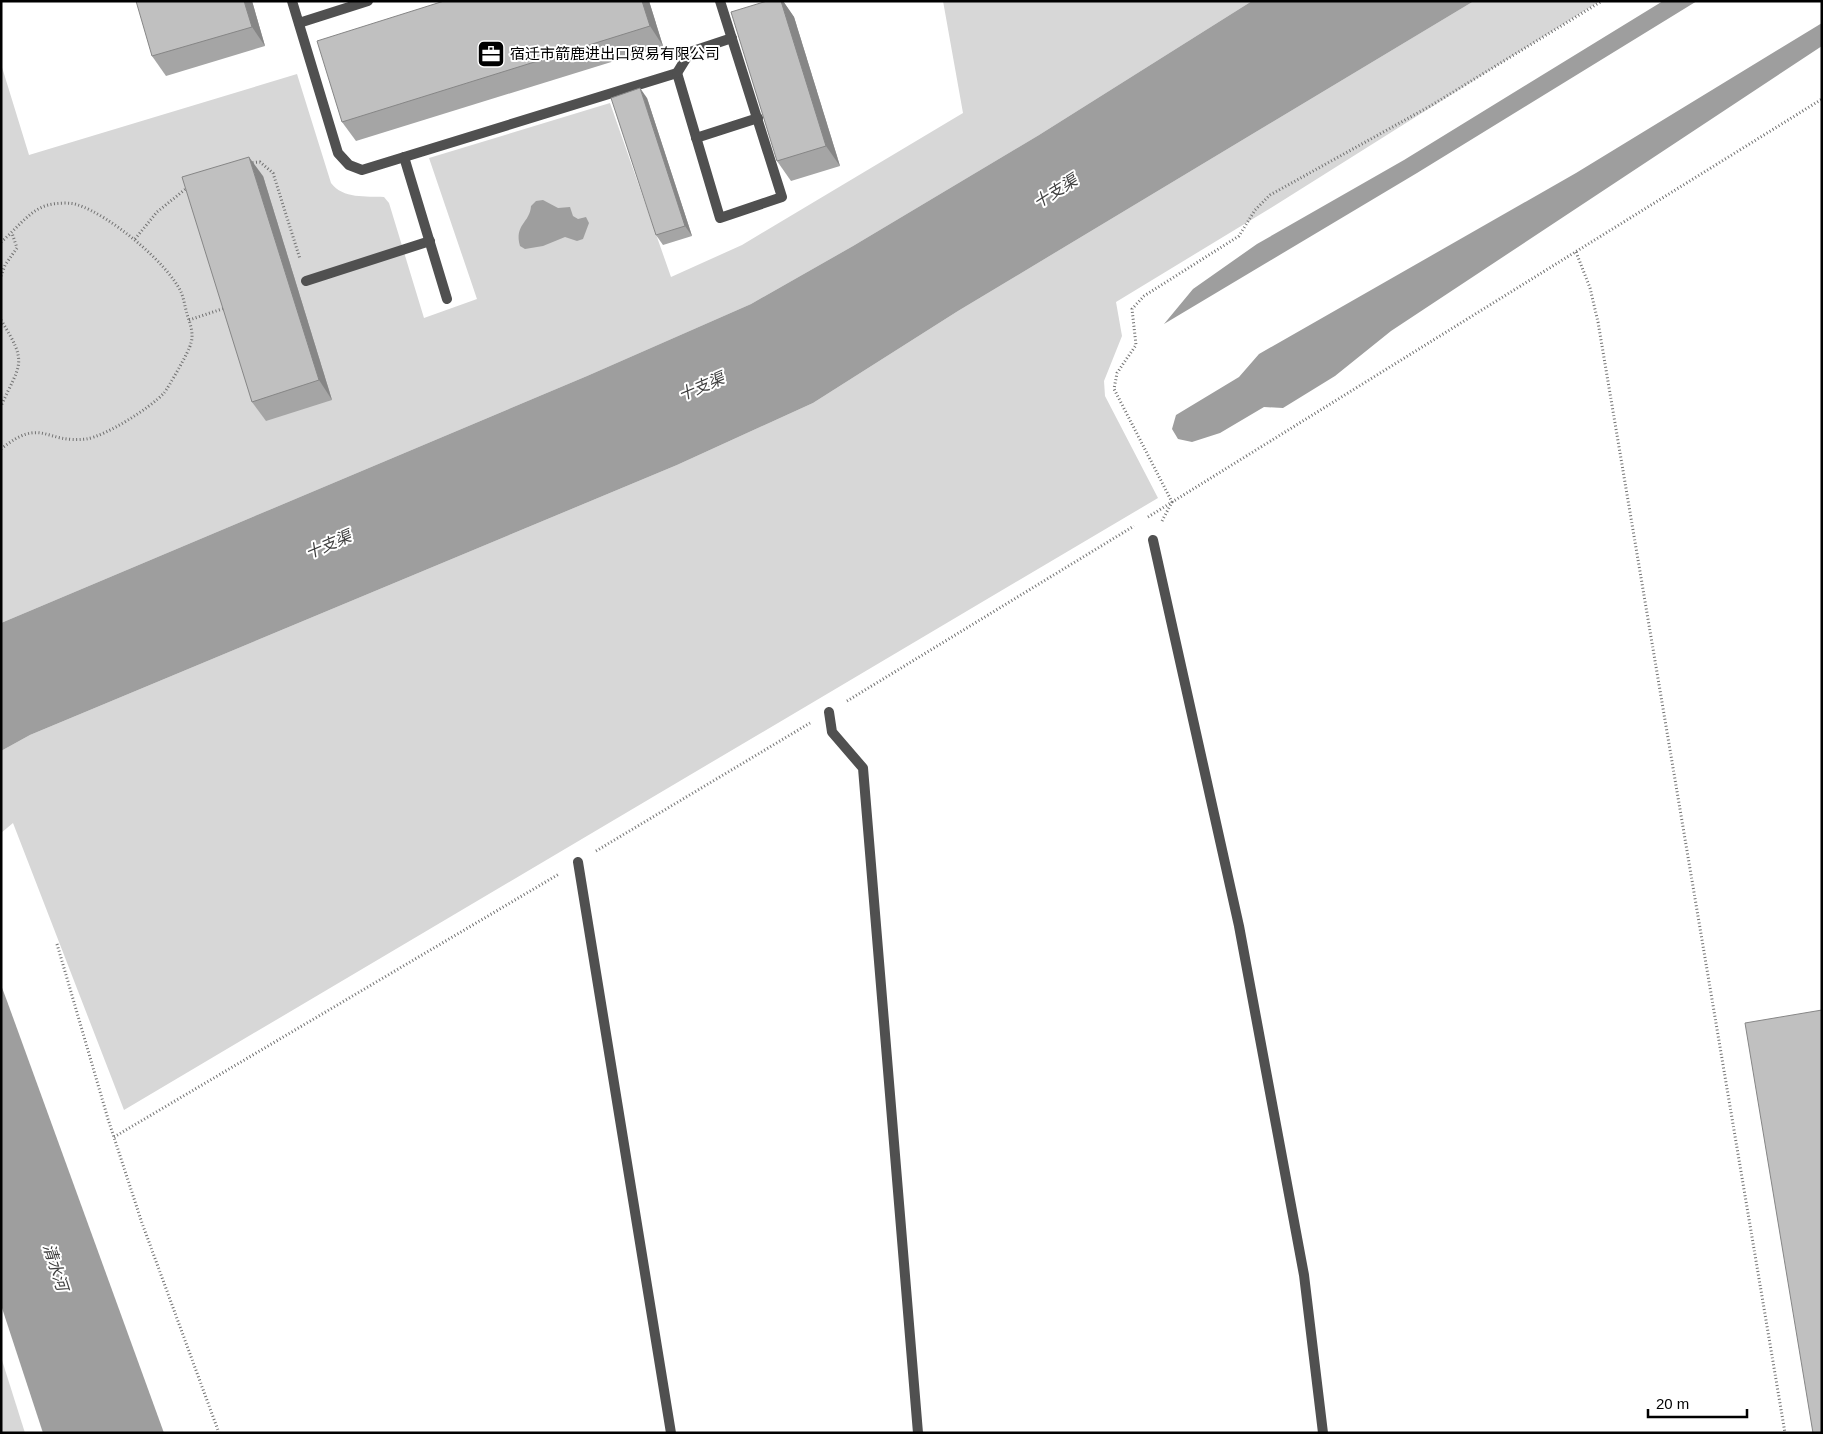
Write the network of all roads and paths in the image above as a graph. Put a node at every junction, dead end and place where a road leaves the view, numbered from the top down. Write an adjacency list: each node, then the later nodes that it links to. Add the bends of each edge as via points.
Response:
1 (292, 1): 5 (street)
2 (368, 1): 5 (street)
3 (720, 1): 6 (street)
4 (1602, 1): 27 (path, via 1432,105 1270,195 1255,210 1239,236 1144,296 1132,308 1136,344 1116,373 1114,389)
5 (298, 24): 11 (street, via 338,153 349,165 362,170)
6 (732, 38): 7 (street, via 690,52); 9 (street)
7 (677, 73): 10 (street); 11 (street)
8 (1822, 99): 18 (path)
9 (758, 118): 10 (street); 10 (street, via 782,197 720,218)
10 (696, 138)
11 (404, 156): 16 (street)
12 (242, 164): 20 (path, via 260,162 273,174)
13 (195, 183): 15 (path, via 157,212)
14 (12, 233): 15 (path, via 30,214 48,205 77,204 112,222); 17 (path); 19 (path, via 18,248)
15 (135, 239): 24 (path, via 156,259 180,291)
16 (430, 241): 20 (street); 21 (street)
17 (1, 242)
18 (1576, 252): 27 (path); 39 (path, via 1590,288 1598,322)
19 (1, 276)
20 (306, 281)
21 (447, 299)
22 (228, 307): 24 (path)
23 (1, 320): 25 (path, via 20,354 18,372)
24 (189, 320): 26 (path, via 192,344 165,392 131,418 88,438 70,439 32,431 18,436)
25 (1, 406)
26 (1, 449)
27 (1172, 502): 28 (path); 30 (path)
28 (1147, 518)
29 (1139, 523): 31 (path)
30 (1153, 540): 38 (street, via 1239,926 1304,1276)
31 (829, 712): 32 (path); 37 (street, via 832,732 862,768)
32 (578, 862): 34 (path); 36 (street)
33 (57, 944): 34 (path)
34 (114, 1137): 35 (path)
35 (219, 1433)
36 (672, 1433)
37 (918, 1433)
38 (1323, 1433)
39 (1785, 1433)

